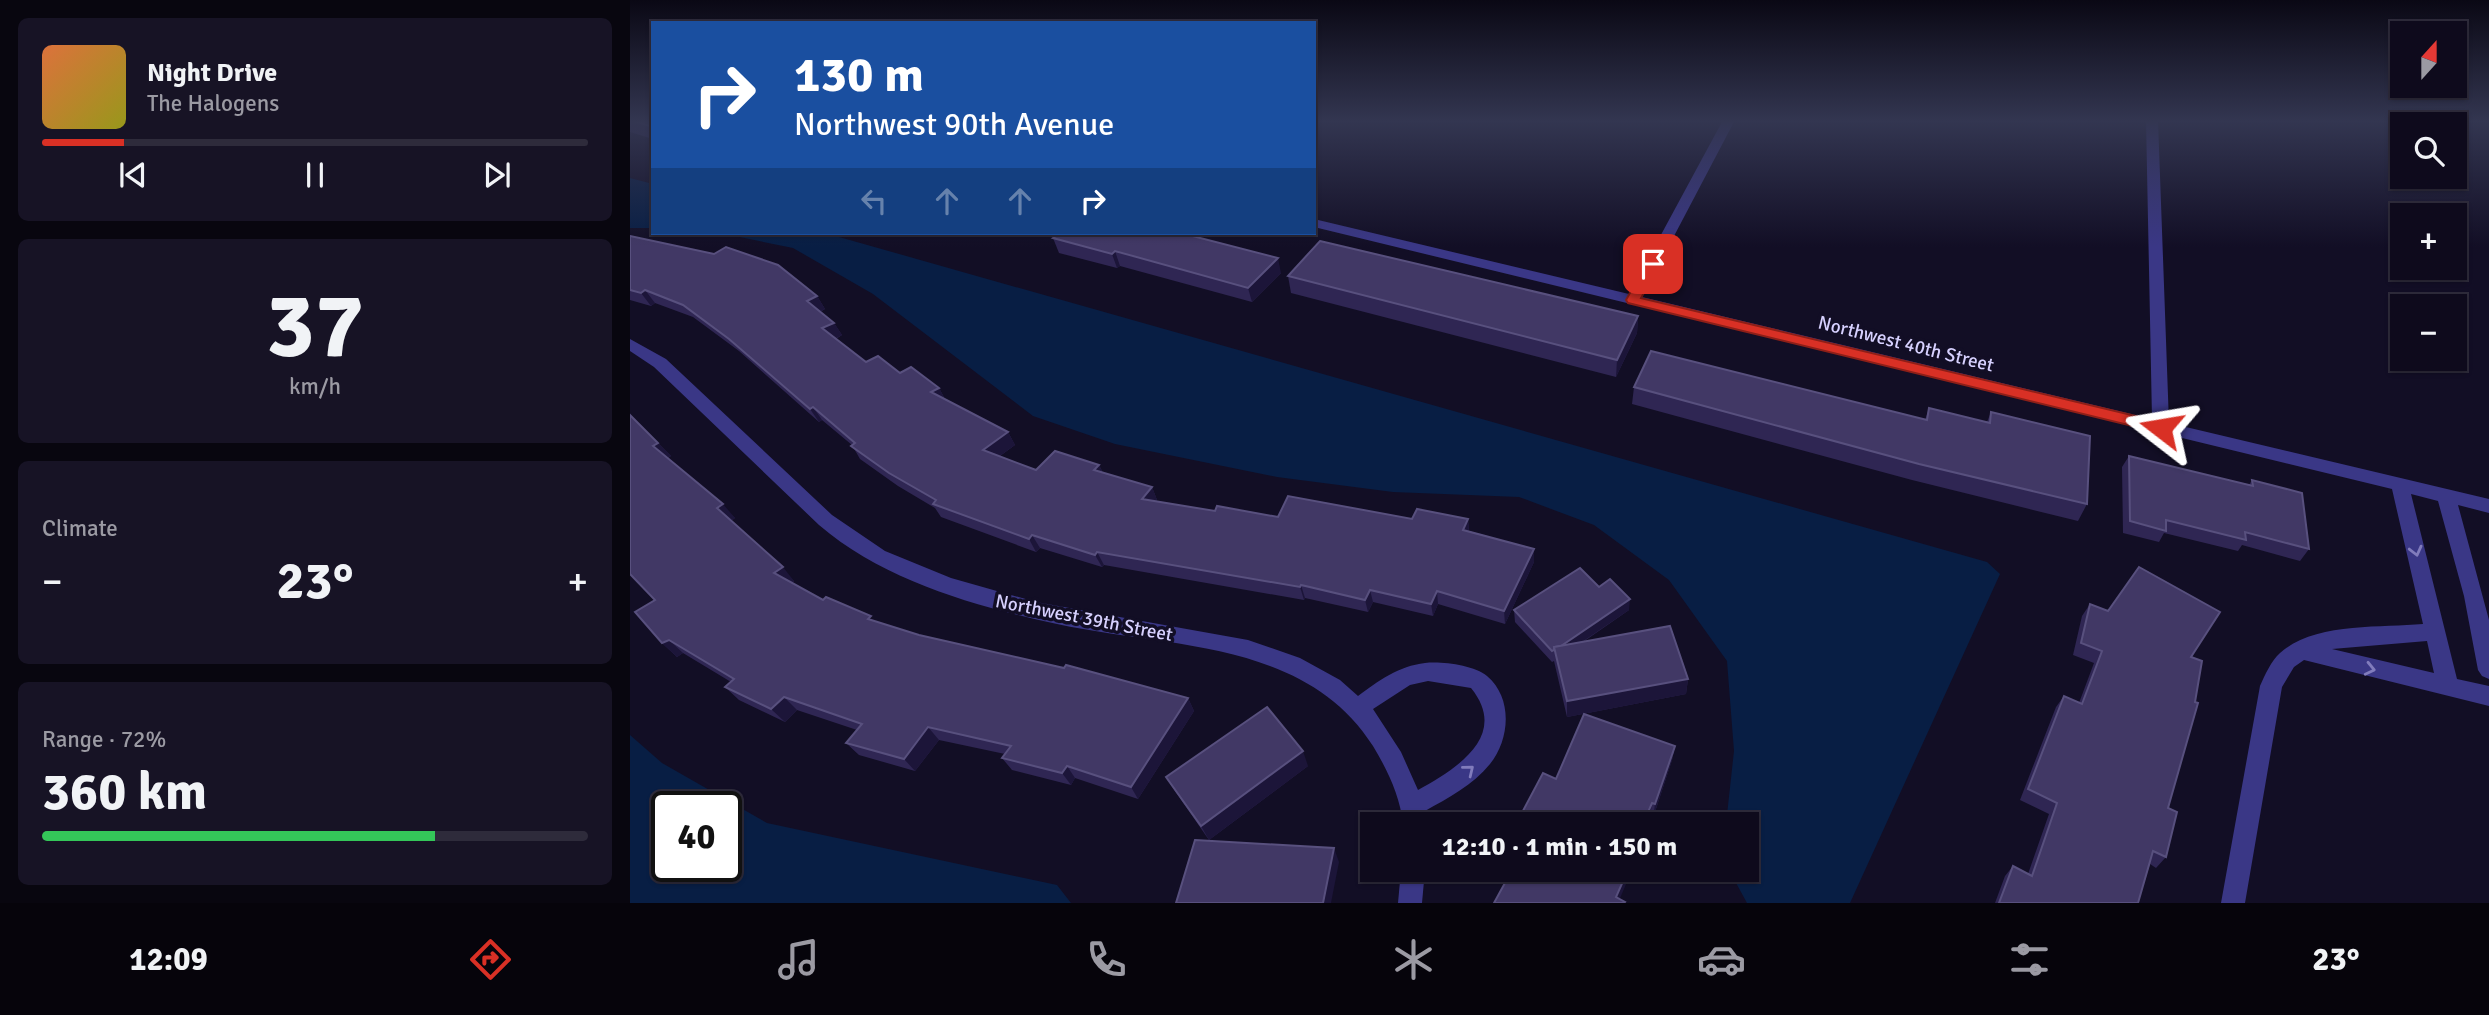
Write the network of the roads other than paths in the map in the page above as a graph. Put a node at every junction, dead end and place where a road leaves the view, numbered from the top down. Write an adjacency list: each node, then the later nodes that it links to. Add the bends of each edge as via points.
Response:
1 (1707, 162): 4 (street)
2 (2153, 162): 6 (street)
3 (1316, 223): 4 (street, Northwest 40th Street)
4 (1633, 300): 6 (street, Northwest 40th Street)
5 (630, 344): 15 (street, Northwest 39th Street, via 660,363 827,522 875,555 987,599 1061,617 1249,649 1325,679)
6 (2161, 428): 7 (street, Northwest 40th Street)
7 (2400, 485): 8 (street, Northwest 40th Street); 10 (street, one-way to 10)
8 (2446, 496): 9 (street, Northwest 40th Street); 12 (street)
9 (2489, 506)
10 (2434, 632): 11 (street, via 2352,637); 13 (street)
11 (2304, 651): 13 (street, one-way to 13); 20 (street, via 2288,659 2271,685)
12 (2489, 670)
13 (2448, 687): 14 (street)
14 (2489, 696)
15 (1360, 706): 16 (street, Northwest 39th Street, via 1384,739); 17 (street, one-way to 15, via 1482,760 1495,730 1493,703 1478,681 1430,670 1399,678)
16 (1412, 812)
17 (1417, 812)
18 (1412, 882): 19 (street)
19 (1410, 903)
20 (2233, 903)

